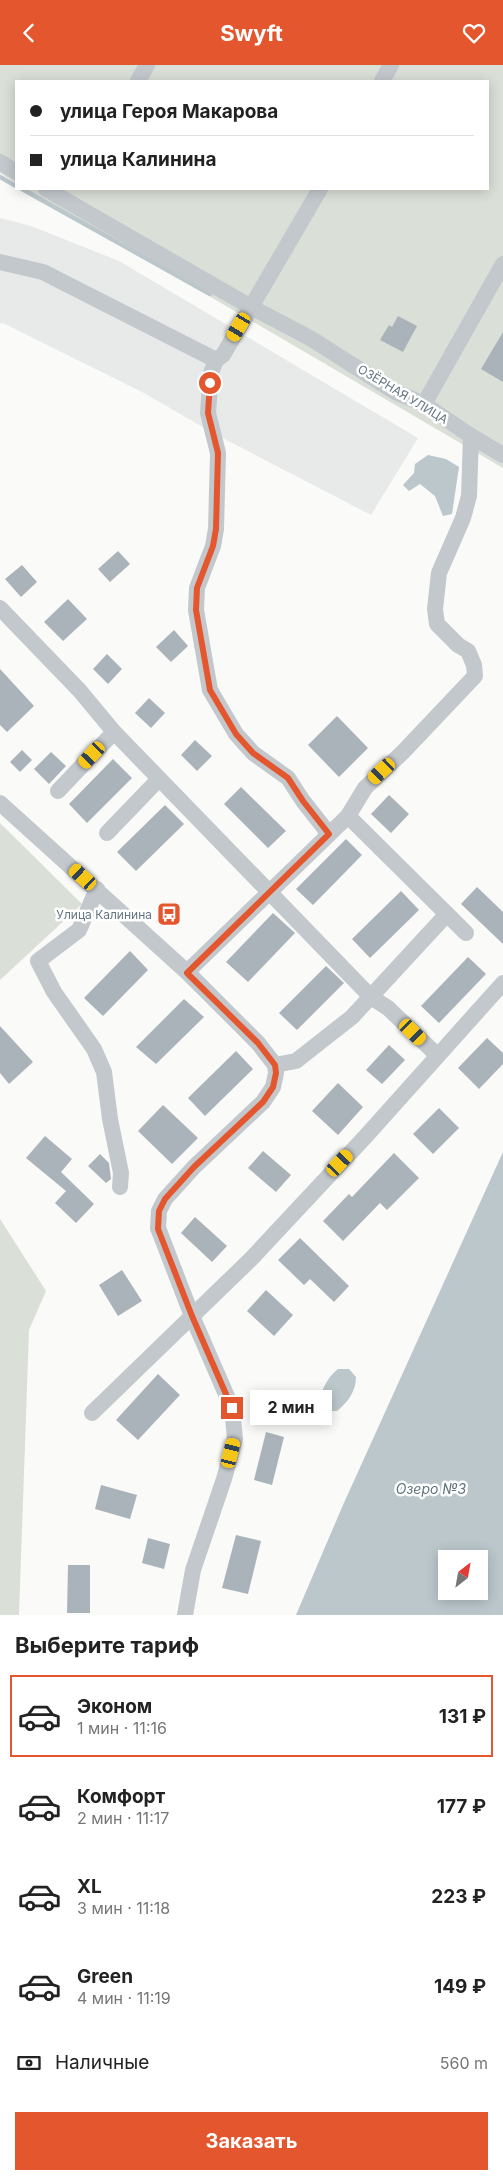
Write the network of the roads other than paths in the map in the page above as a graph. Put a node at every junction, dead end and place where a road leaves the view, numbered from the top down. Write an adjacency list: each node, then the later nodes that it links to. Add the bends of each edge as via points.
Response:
1 (147, 65): 3 (street)
2 (391, 65): 4 (street)
3 (139, 80)
4 (383, 80)
5 (0, 162): 6 (street)
6 (15, 171)
7 (50, 190): 9 (street, ОЗЁРНАЯ УЛИЦА)
8 (319, 190): 12 (street)
9 (73, 195): 12 (street, ОЗЁРНАЯ УЛИЦА)
10 (0, 262): 13 (street, via 43,271)
11 (503, 264): 14 (street)
12 (251, 307): 13 (street, via 223,355); 14 (street, ОЗЁРНАЯ УЛИЦА, via 310,338 395,392)
13 (216, 360): 24 (street, via 211,373 208,413 218,453 216,529 197,588 196,610 210,690 236,734 253,753 288,778)
14 (424, 404): 15 (street, ОЗЁРНАЯ УЛИЦА)
15 (471, 436): 16 (street, ОЗЁРНАЯ УЛИЦА); 22 (street, via 469,496 439,573 434,609 437,624 468,651 475,676 365,788)
16 (503, 455)
17 (0, 608): 18 (street)
18 (114, 731): 19 (street); 20 (street)
19 (159, 779): 23 (street); 26 (street)
20 (58, 791)
21 (0, 803): 25 (street)
22 (348, 816): 24 (street); 27 (street)
23 (107, 833)
24 (329, 834): 26 (street)
25 (97, 889): 29 (street); 34 (street, via 80,930 38,961 54,992 94,1049 104,1072 121,1173)
26 (268, 892): 29 (street); 31 (street)
27 (447, 914): 28 (street); 31 (street)
28 (466, 933)
29 (187, 973): 33 (street, via 258,1043)
30 (503, 983): 32 (street)
31 (372, 997): 32 (street); 33 (street, via 296,1061)
32 (437, 1055): 35 (street, via 366,1136)
33 (275, 1065): 35 (street, via 273,1087 263,1102 194,1167 165,1199 159,1211 158,1229)
34 (120, 1187)
35 (192, 1316): 36 (street); 37 (street, via 232,1408 234,1439 194,1569)
36 (92, 1413)
37 (185, 1615)

